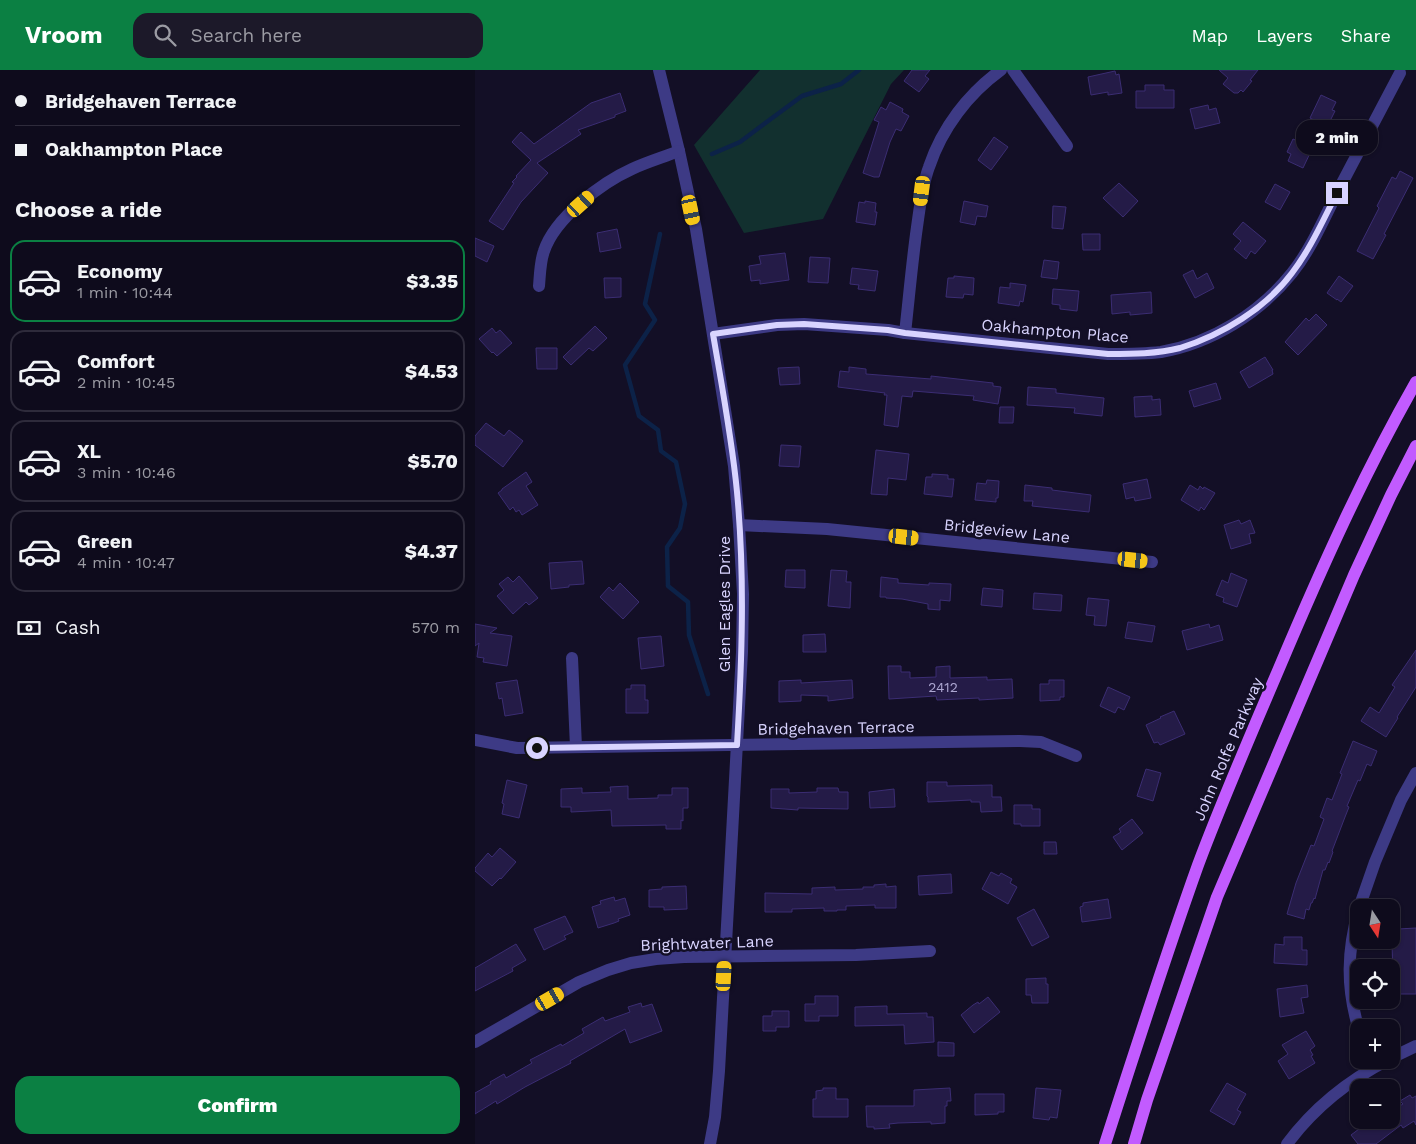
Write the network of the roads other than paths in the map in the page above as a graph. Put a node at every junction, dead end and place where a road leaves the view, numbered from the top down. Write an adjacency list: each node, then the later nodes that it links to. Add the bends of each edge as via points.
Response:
1 (659, 70): 6 (street, Glen Eagles Drive)
2 (1001, 70): 8 (street, via 975,92 952,120 929,166 922,191)
3 (1013, 70): 5 (street)
4 (1400, 73): 8 (street, Oakhampton Place, via 1311,245 1269,298 1230,327 1180,348 1135,354)
5 (1067, 146)
6 (679, 151): 7 (street, via 614,179 569,214 557,226 543,253); 9 (street, Glen Eagles Drive)
7 (539, 286)
8 (905, 333): 9 (street, Oakhampton Place, via 804,324)
9 (713, 334): 12 (street, Glen Eagles Drive, via 734,466)
10 (1416, 382): 30 (main road, John Rolfe Parkway, via 1358,492 1229,788 1189,891)
11 (1416, 446): 31 (main road, via 1353,575 1217,897)
12 (739, 525): 13 (street, Bridgeview Lane, via 827,529); 16 (street, Glen Eagles Drive, via 743,594)
13 (1153, 562)
14 (572, 658): 17 (street)
15 (475, 740): 17 (street, Bridgehaven Terrace, via 517,748)
16 (737, 745): 17 (street, Bridgehaven Terrace); 18 (street, Bridgehaven Terrace, via 1020,741 1041,742); 23 (street, Glen Eagles Drive)
17 (575, 747)
18 (1076, 756)
19 (1416, 773): 20 (street, via 1401,800)
20 (1362, 899)
21 (1350, 946): 24 (street, via 1349,978)
22 (930, 951): 23 (street, Brightwater Lane)
23 (725, 958): 25 (street, Brightwater Lane, via 656,959 608,970 579,982); 29 (street, Glen Eagles Drive, via 719,1071)
24 (1355, 1019)
25 (475, 1042)
26 (1416, 1046): 27 (street)
27 (1400, 1054)
28 (1366, 1069): 32 (street, via 1319,1107)
29 (710, 1144)
30 (1105, 1144)
31 (1134, 1144)
32 (1287, 1144)

